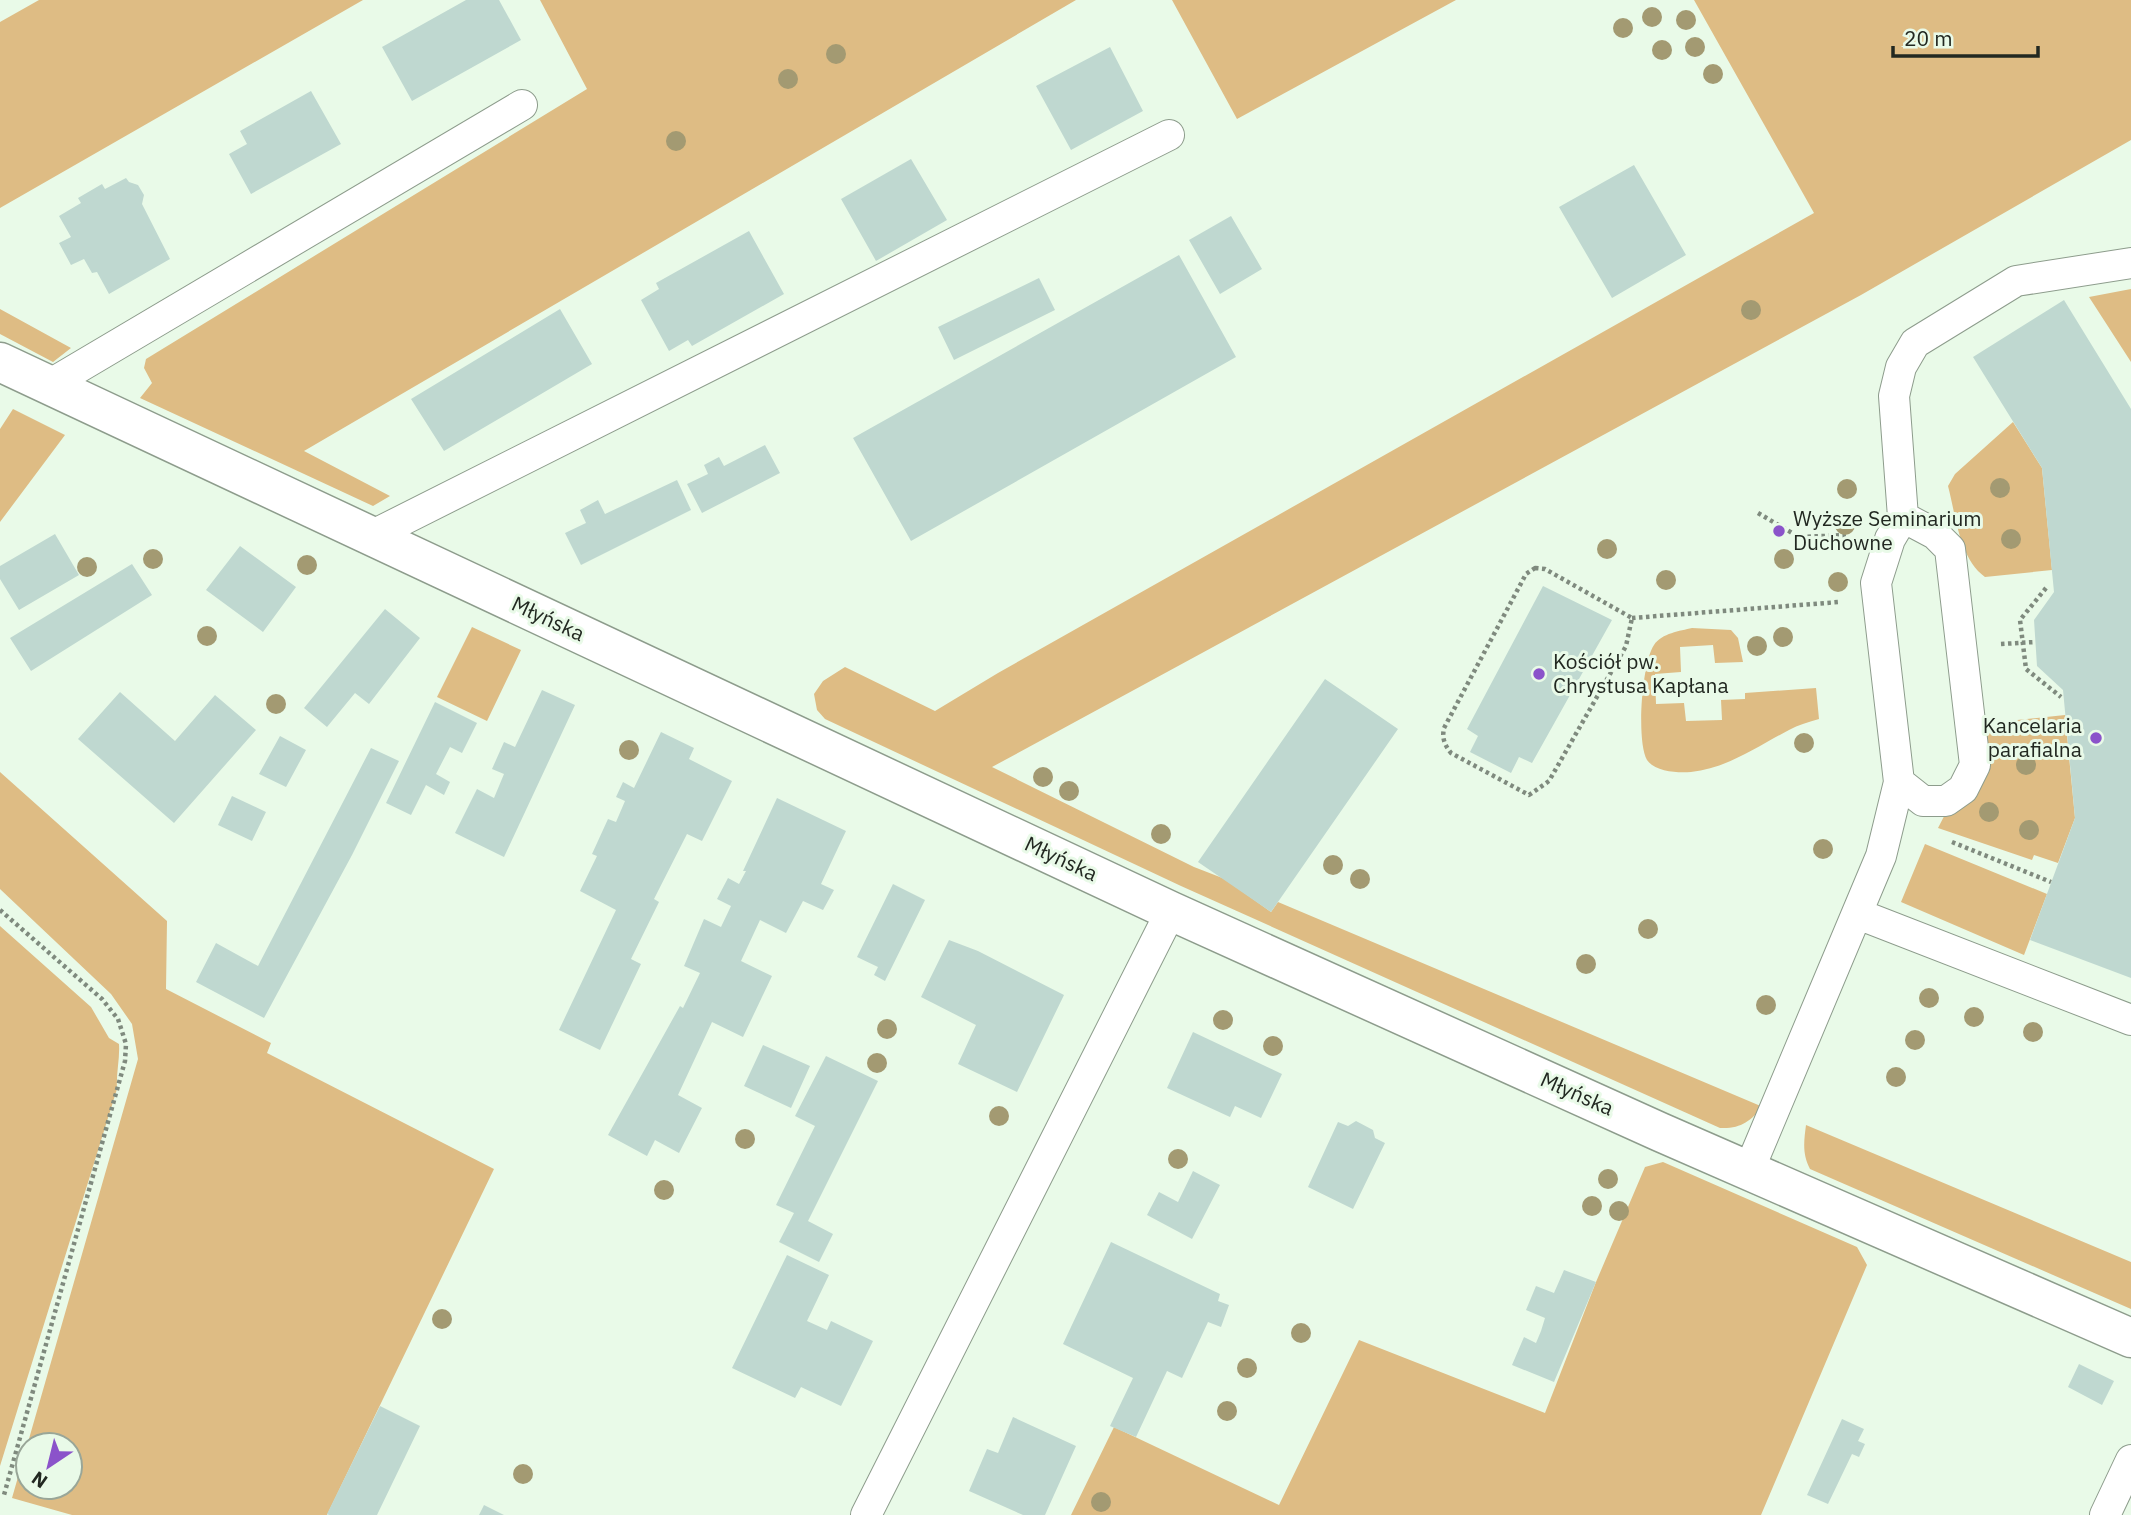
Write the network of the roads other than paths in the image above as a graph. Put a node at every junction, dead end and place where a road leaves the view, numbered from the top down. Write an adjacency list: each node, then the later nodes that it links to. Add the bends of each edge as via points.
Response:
1 (522, 105): 5 (lane)
2 (1169, 135): 7 (lane)
3 (2131, 264): 6 (lane, via 2016,281 1915,343 1901,368 1894,396)
4 (0, 362): 5 (street, Młyńska)
5 (49, 385): 7 (street, Młyńska)
6 (1903, 517): 8 (lane, via 1890,539 1877,583); 8 (lane, via 1935,534 1950,550 1975,765 1963,789 1946,801 1923,801)
7 (371, 536): 9 (street, Młyńska)
8 (1899, 782): 10 (lane, via 1881,856)
9 (1171, 911): 12 (street, Młyńska); 15 (lane)
10 (1858, 914): 11 (lane); 12 (lane)
11 (2131, 1020)
12 (1749, 1170): 13 (street, Młyńska)
13 (2131, 1338)
14 (2131, 1460): 16 (lane)
15 (866, 1515)
16 (2105, 1515)

